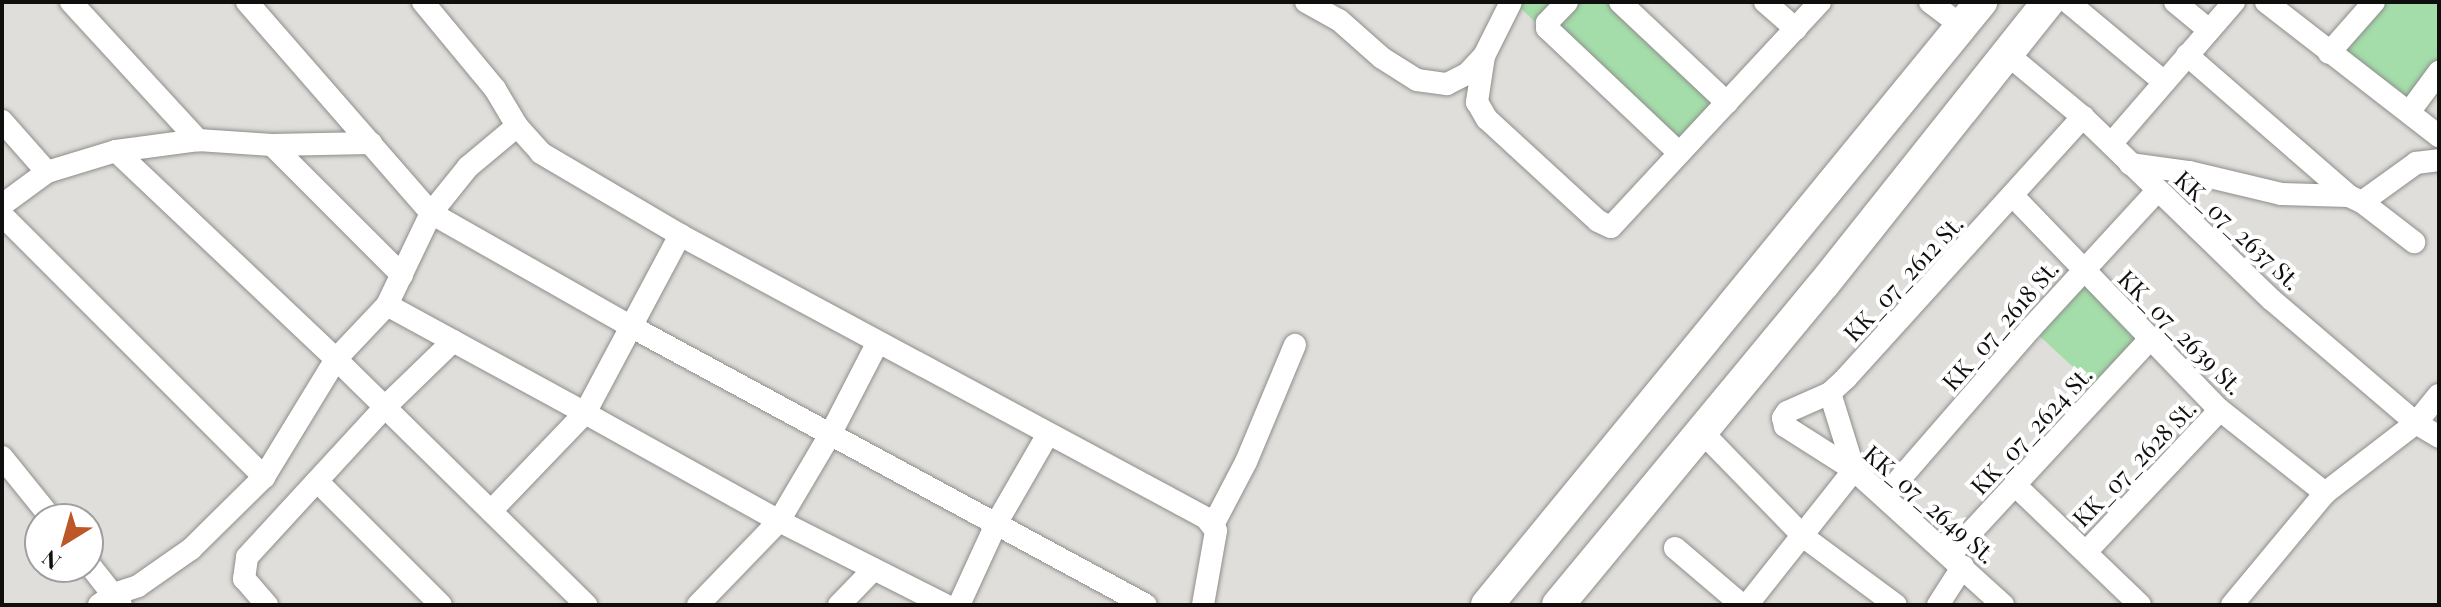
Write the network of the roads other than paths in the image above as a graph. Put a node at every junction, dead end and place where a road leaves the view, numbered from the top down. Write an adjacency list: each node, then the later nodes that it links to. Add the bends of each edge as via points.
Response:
1 (71, 2): 32 (street)
2 (247, 2): 33 (street)
3 (423, 2): 30 (street, via 495,89)
4 (1306, 2): 23 (street, via 1339,20 1417,80 1447,84 1467,74)
5 (1511, 2): 23 (street)
6 (1567, 2): 37 (street, via 1547,28)
7 (1620, 2): 26 (street)
8 (1765, 2): 18 (street)
9 (1820, 2): 18 (street)
10 (1930, 2): 17 (street)
11 (2048, 2): 20 (highway)
12 (2068, 2): 25 (street)
13 (2175, 2): 19 (street)
14 (2234, 2): 19 (street)
15 (2266, 2): 21 (street)
16 (2374, 2): 21 (street)
17 (1975, 10): 20 (highway); 98 (highway)
18 (1796, 29): 26 (street)
19 (2209, 30): 22 (street)
20 (2015, 43): 28 (street, KK_07_2637 St.); 65 (highway)
21 (2329, 53): 27 (street)
22 (2187, 55): 25 (street); 43 (street)
23 (1484, 56): 37 (street, via 1477,102 1487,119 1598,221 1611,227)
24 (2439, 72): 27 (street)
25 (2164, 82): 34 (street)
26 (1727, 103): 37 (street)
27 (2410, 111): 31 (street)
28 (2083, 117): 34 (street, KK_07_2637 St.); 42 (street, KK_07_2612 St.)
29 (2, 121): 40 (street)
30 (517, 126): 45 (street, via 468,167); 47 (street, via 541,153)
31 (2439, 136)
32 (198, 140): 35 (street); 36 (street)
33 (371, 143): 35 (street); 45 (street)
34 (2111, 144): 39 (street, KK_07_2637 St.)
35 (272, 145): 50 (street)
36 (116, 151): 40 (street); 57 (street)
37 (1679, 153)
38 (2439, 160): 43 (street, via 2416,163)
39 (2130, 164): 41 (street, KK_07_2637 St.); 43 (street, via 2281,194)
40 (47, 172): 44 (street)
41 (2157, 191): 49 (street, KK_07_2618 St.); 64 (street, KK_07_2637 St., via 2272,300)
42 (2013, 196): 49 (street, KK_07_2639 St.); 58 (street, KK_07_2612 St.)
43 (2356, 199): 48 (street)
44 (2, 205)
45 (431, 213): 50 (street); 52 (street)
46 (2, 215): 71 (street)
47 (680, 235): 52 (street); 55 (street)
48 (2414, 242)
49 (2083, 270): 53 (street, KK_07_2639 St.); 75 (street, KK_07_2618 St.)
50 (402, 275): 51 (street)
51 (387, 305): 54 (street); 57 (street)
52 (632, 327): 62 (street); 66 (street)
53 (2149, 340): 61 (street, KK_07_2639 St.); 73 (street, KK_07_2624 St.)
54 (453, 341): 60 (street); 62 (street)
55 (878, 342): 66 (street); 67 (street)
56 (1295, 345): 80 (street)
57 (336, 359): 60 (street); 71 (street)
58 (1830, 393): 63 (street, KK_07_2612 St.); 70 (street)
59 (2439, 395): 64 (street)
60 (385, 407): 72 (street); 77 (street)
61 (2220, 410): 74 (street, KK_07_2639 St.); 83 (street, KK_07_2628 St.)
62 (585, 413): 77 (street); 78 (street)
63 (1783, 418): 70 (street, KK_07_2649 St., via 1785,426)
64 (2416, 423): 68 (street, KK_07_2637 St.); 74 (street)
65 (1701, 431): 81 (street); 89 (highway)
66 (831, 433): 78 (street); 79 (street)
67 (1048, 434): 79 (street); 80 (street)
68 (2439, 437)
69 (2, 457): 76 (street)
70 (1854, 470): 75 (street, KK_07_2649 St.); 81 (street)
71 (264, 477): 88 (street, via 191,549)
72 (317, 481): 90 (street, via 247,557 244,579); 91 (street)
73 (2015, 485): 83 (street); 84 (street, KK_07_2624 St.)
74 (2325, 493): 104 (street)
75 (1885, 496): 84 (street, KK_07_2649 St.)
76 (39, 503)
77 (491, 511): 87 (street)
78 (779, 521): 85 (street); 92 (street)
79 (996, 524): 95 (street); 96 (street)
80 (1213, 525): 97 (street)
81 (1804, 537): 99 (street); 100 (street)
82 (1675, 548): 99 (street)
83 (2086, 552): 103 (street)
84 (1957, 560): 101 (street, KK_07_2624 St.); 102 (street, KK_07_2649 St.)
85 (874, 569): 93 (street); 94 (street)
86 (101, 583): 88 (street)
87 (572, 600)
88 (112, 601)
89 (1560, 603)
90 (267, 605)
91 (441, 605)
92 (698, 605)
93 (839, 605)
94 (945, 605)
95 (959, 605)
96 (1146, 605)
97 (1203, 605)
98 (1487, 605)
99 (1744, 605)
100 (1896, 605)
101 (1938, 605)
102 (2003, 605)
103 (2140, 605)
104 (2232, 605)

